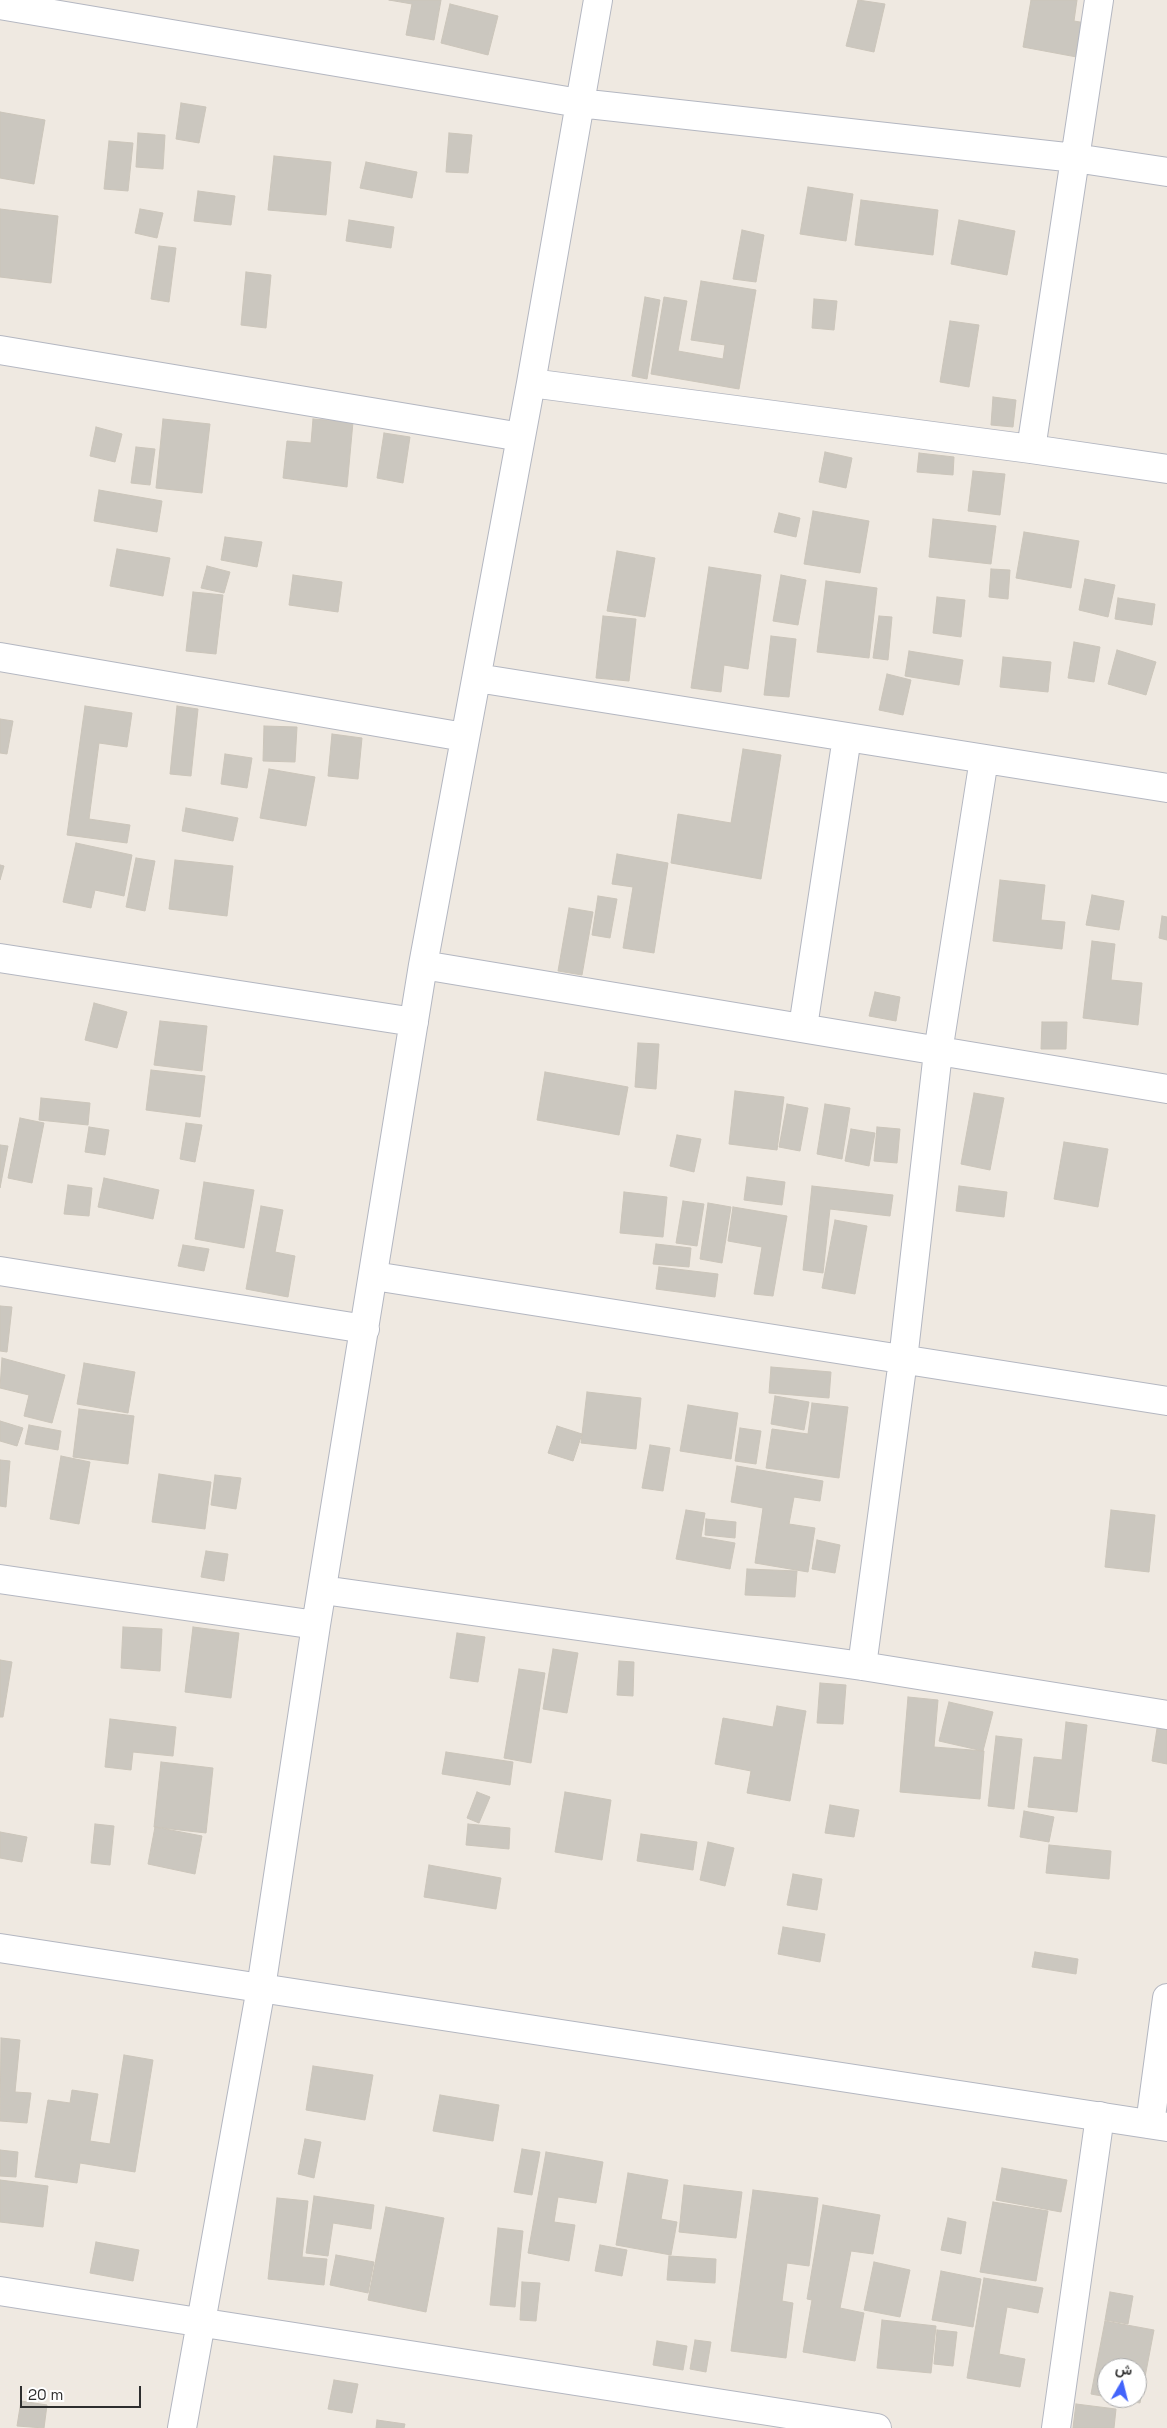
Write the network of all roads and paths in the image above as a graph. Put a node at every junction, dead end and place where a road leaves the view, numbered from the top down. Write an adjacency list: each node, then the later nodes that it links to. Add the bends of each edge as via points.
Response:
1 (598, 0): 4 (street)
2 (1099, 0): 5 (street)
3 (0, 5): 4 (street)
4 (579, 103): 5 (street); 8 (street)
5 (1075, 158): 6 (street); 10 (street)
6 (1167, 172)
7 (0, 350): 9 (street)
8 (531, 383): 9 (street); 10 (street)
9 (521, 437): 13 (street)
10 (1031, 449): 11 (street)
11 (1167, 469)
12 (0, 657): 14 (street)
13 (477, 678): 14 (street); 15 (street)
14 (464, 737): 19 (street)
15 (847, 737): 16 (street); 21 (street)
16 (984, 759): 17 (street); 22 (street)
17 (1167, 788)
18 (0, 958): 20 (street)
19 (423, 965): 20 (street); 21 (street)
20 (414, 1022): 25 (street)
21 (803, 1027): 22 (street)
22 (938, 1052): 23 (street); 27 (street)
23 (1167, 1089)
24 (0, 1271): 26 (street)
25 (374, 1276): 26 (street); 27 (street)
26 (365, 1329): 30 (street)
27 (902, 1360): 28 (street); 32 (street)
28 (1167, 1401)
29 (0, 1579): 31 (street)
30 (322, 1590): 31 (street); 32 (street)
31 (316, 1625): 35 (street)
32 (862, 1666): 33 (street)
33 (1167, 1715)
34 (0, 1948): 35 (street)
35 (261, 1988): 37 (street); 40 (street)
36 (1167, 1998): 38 (street)
37 (1100, 2116): 38 (street); 43 (street)
38 (1158, 2126)
39 (0, 2291): 40 (street)
40 (201, 2322): 41 (street); 42 (street)
41 (182, 2428)
42 (877, 2428)
43 (1056, 2428)

